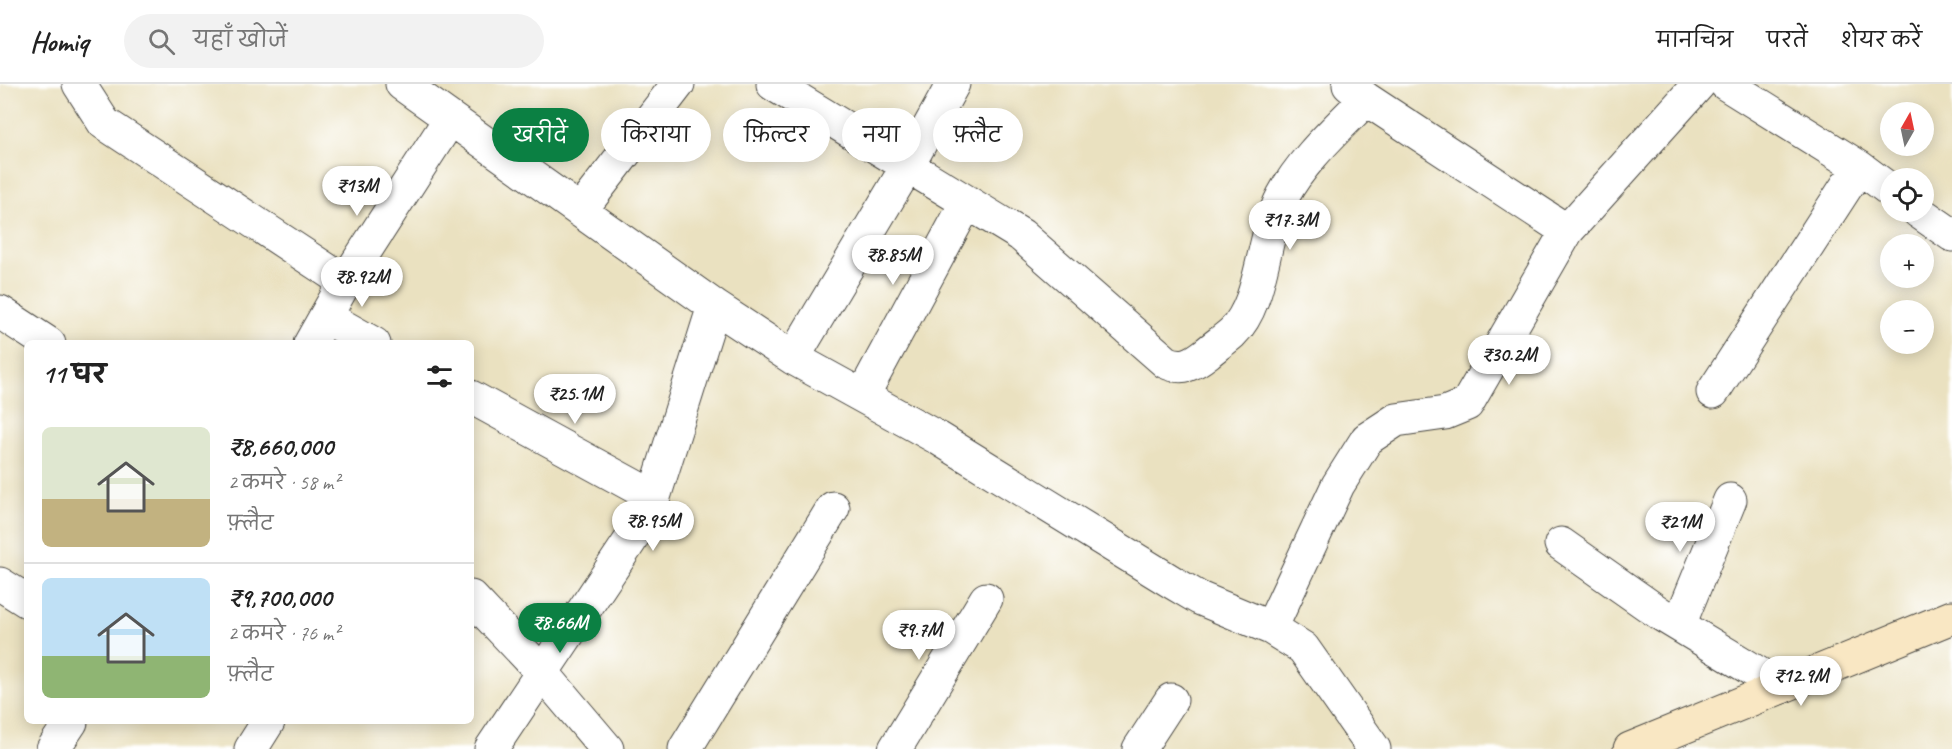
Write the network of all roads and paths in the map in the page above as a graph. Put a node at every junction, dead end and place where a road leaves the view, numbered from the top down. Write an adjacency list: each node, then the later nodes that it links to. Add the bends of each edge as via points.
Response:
1 (79, 84): 18 (street, via 104,123)
2 (402, 84): 9 (street)
3 (678, 84): 14 (street)
4 (773, 84): 10 (street)
5 (953, 84): 10 (street)
6 (1699, 84): 16 (street)
7 (1726, 84): 11 (street)
8 (1357, 91): 13 (street, via 1283,195 1271,220 1252,298 1242,320 1233,333 1190,365 1166,362 1021,235); 16 (street)
9 (450, 119): 14 (street); 18 (street)
10 (907, 167): 13 (street); 24 (street)
11 (1858, 167): 12 (street); 25 (street)
12 (1880, 183)
13 (968, 202): 26 (street)
14 (580, 211): 19 (street)
15 (1933, 222): 17 (street)
16 (1567, 231): 38 (street, via 1467,404 1445,413 1396,420 1367,439 1338,485)
17 (1952, 235)
18 (345, 282): 21 (street)
19 (714, 306): 24 (street); 28 (street)
20 (0, 312): 22 (street)
21 (318, 330): 23 (street)
22 (43, 340)
23 (358, 340)
24 (793, 358): 26 (street)
25 (1713, 392)
26 (863, 395): 38 (street, via 1199,598)
27 (474, 399): 28 (street)
28 (654, 497): 39 (street, via 630,541)
29 (1730, 501): 37 (street)
30 (833, 508): 48 (street)
31 (1561, 544): 37 (street)
32 (0, 584): 33 (street)
33 (24, 599)
34 (986, 599): 49 (street)
35 (474, 600): 39 (street)
36 (1952, 617): 40 (street)
37 (1678, 625): 40 (street)
38 (1271, 628): 51 (street, via 1303,648)
39 (541, 671): 46 (street); 47 (street)
40 (1781, 687): 52 (street)
41 (1171, 700): 50 (street)
42 (70, 724): 44 (street)
43 (267, 724): 45 (street)
44 (53, 749)
45 (250, 749)
46 (491, 749)
47 (607, 749)
48 (686, 749)
49 (894, 749)
50 (1139, 749)
51 (1374, 749)
52 (1630, 749)

